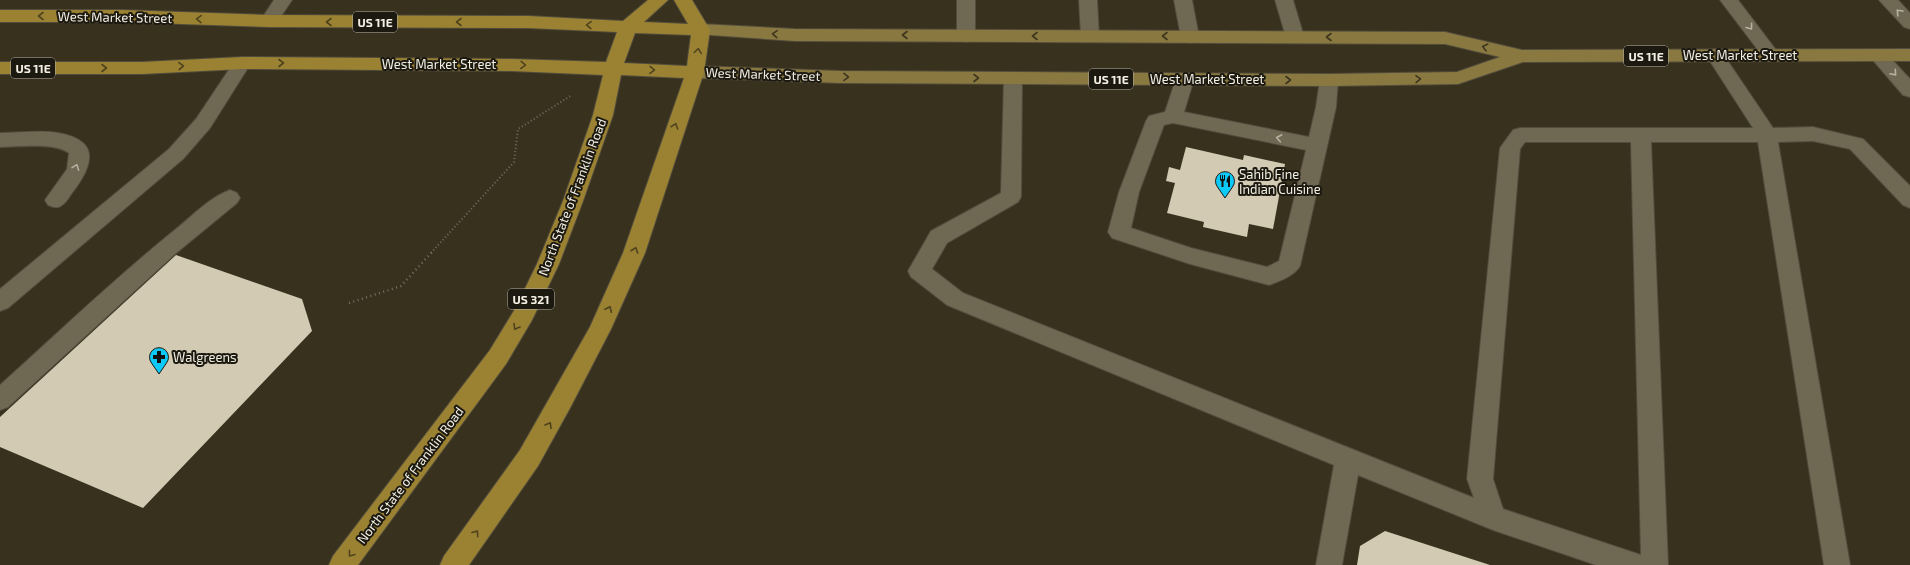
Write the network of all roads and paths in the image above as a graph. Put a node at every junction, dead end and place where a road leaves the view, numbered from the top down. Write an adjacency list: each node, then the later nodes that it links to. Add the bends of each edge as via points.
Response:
1 (283, 0): 11 (street)
2 (659, 0): 13 (highway)
3 (683, 0): 14 (highway)
4 (966, 0): 15 (street)
5 (1088, 0): 16 (street)
6 (1183, 0): 17 (street)
7 (1284, 0): 18 (street)
8 (1729, 0): 19 (street, one-way to 19)
9 (1888, 0): 12 (street, one-way to 9)
10 (0, 16): 11 (highway, West Market Street / US 11E, one-way to 10, via 122,16)
11 (269, 21): 13 (highway, West Market Street / US 11E, one-way to 11, via 528,22)
12 (1910, 23)
13 (628, 26): 14 (highway, West Market Street / US 11E); 26 (highway, North State of Franklin Road)
14 (701, 30): 15 (main road, West Market Street / US 11E, one-way to 14, via 796,35); 27 (highway, one-way to 14)
15 (966, 36): 16 (main road, West Market Street / US 11E, one-way to 15)
16 (1090, 36): 17 (main road, West Market Street / US 11E, one-way to 16)
17 (1190, 37): 18 (main road, West Market Street / US 11E)
18 (1295, 37): 23 (main road, West Market Street / US 11E, one-way to 18, via 1445,38)
19 (1770, 54): 20 (main road, West Market Street / US 11E); 21 (main road, West Market Street / US 11E)
20 (1878, 54): 22 (main road, West Market Street / US 11E); 31 (street, one-way to 31)
21 (1715, 55): 23 (main road, West Market Street / US 11E); 34 (street)
22 (1910, 55)
23 (1522, 56): 30 (main road, West Market Street / US 11E, one-way to 23, via 1458,78)
24 (242, 63): 25 (highway, West Market Street / US 11E, one-way to 24, via 142,68); 26 (highway, West Market Street / US 11E, one-way to 26, via 512,65); 40 (street, via 203,123 176,154)
25 (0, 68)
26 (613, 69): 27 (highway, West Market Street / US 11E, one-way to 27); 41 (path, via 518,129 514,162 401,286); 45 (highway, North State of Franklin Road / US 321, one-way to 45, via 603,115 573,201 548,264 524,314 498,357)
27 (695, 72): 28 (main road, West Market Street / US 11E, one-way to 28, via 841,77); 46 (highway, one-way to 27, via 529,458 600,329 634,253)
28 (1013, 78): 29 (main road, West Market Street / US 11E); 43 (street, via 1011,197 939,237 920,271 955,299)
29 (1185, 79): 30 (main road, West Market Street / US 11E, one-way to 30); 32 (street)
30 (1329, 80): 36 (street)
31 (1910, 91)
32 (1173, 116): 36 (street, one-way to 32); 36 (street, via 1156,121 1129,192 1119,232 1190,256 1269,276 1289,266)
33 (1641, 135): 34 (street); 44 (street, via 1520,136 1510,148 1480,479); 49 (street)
34 (1767, 135): 39 (street, via 1813,134 1856,144); 50 (street)
35 (0, 140): 38 (street, one-way to 35, via 76,170 80,156 76,148 69,143 56,140)
36 (1317, 145)
37 (230, 198): 42 (street, via 167,248)
38 (55, 200)
39 (1910, 200)
40 (0, 302)
41 (349, 303)
42 (0, 400)
43 (1348, 459): 44 (street); 47 (street)
44 (1493, 518): 48 (street)
45 (342, 565)
46 (453, 565)
47 (1329, 565)
48 (1634, 565)
49 (1654, 565)
50 (1837, 565)

